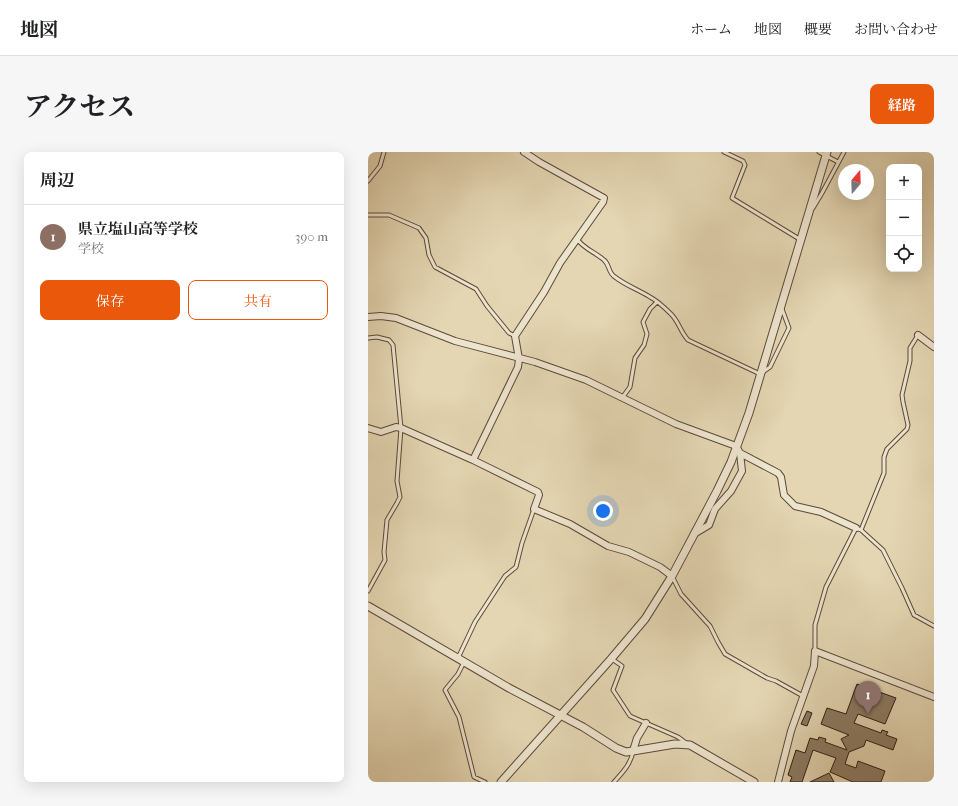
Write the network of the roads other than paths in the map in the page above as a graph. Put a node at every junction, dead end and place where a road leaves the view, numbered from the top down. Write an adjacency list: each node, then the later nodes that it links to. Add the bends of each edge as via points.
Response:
1 (384, 152): 7 (lane, via 380,166)
2 (524, 152): 10 (street, via 604,198)
3 (724, 152): 11 (lane, via 745,164 732,198)
4 (844, 152): 6 (lane)
5 (824, 153): 6 (lane); 9 (street)
6 (838, 162): 9 (lane)
7 (368, 181)
8 (368, 215): 16 (lane, via 389,215 419,228 426,238 429,255 435,267 476,289 509,333)
9 (808, 216): 11 (street)
10 (577, 239): 12 (lane, via 604,260 616,279); 16 (street)
11 (801, 240): 13 (street)
12 (657, 302): 20 (lane, via 677,320 682,334 688,340); 21 (lane, via 643,322 647,334 644,345 635,358 630,387)
13 (781, 305): 20 (street); 20 (lane, via 789,328 770,367)
14 (368, 317): 19 (street, via 396,318 455,341)
15 (918, 335): 18 (street); 27 (lane, via 910,348 910,362 902,395 907,429 887,450 884,457 884,473)
16 (515, 336): 19 (street)
17 (368, 338): 23 (lane, via 389,340 393,345)
18 (934, 347)
19 (520, 358): 21 (street, via 586,380); 25 (street)
20 (760, 374): 24 (street)
21 (622, 398): 24 (street)
22 (368, 428): 23 (street, via 381,432)
23 (401, 428): 25 (street); 30 (lane, via 397,480 400,497 387,520 385,560)
24 (738, 450): 27 (street, via 778,473 784,495 795,506 820,512); 28 (street); 28 (street, via 742,471 731,491 715,509 709,525)
25 (473, 460): 26 (street, via 538,492)
26 (534, 509): 29 (street, via 570,524 608,546 629,552 660,567); 35 (lane, via 516,567 505,576 475,622)
27 (858, 529): 32 (lane, via 883,550 914,615); 33 (lane, via 826,587 815,625)
28 (694, 534): 29 (street)
29 (672, 576): 34 (street, via 645,619); 36 (lane, via 680,594 710,626 725,654)
30 (368, 591)
31 (368, 606): 35 (street)
32 (934, 626)
33 (815, 651): 36 (street, via 814,666); 37 (street)
34 (611, 659): 38 (street); 39 (lane, via 622,666 613,690 630,716)
35 (461, 660): 38 (street); 42 (lane, via 458,674 445,690 459,717 474,778)
36 (804, 696): 46 (street, via 791,731)
37 (934, 697)
38 (560, 715): 41 (street, via 616,748 626,752); 43 (street)
39 (646, 723): 40 (lane); 41 (street)
40 (690, 745): 41 (street, via 675,744); 45 (street)
41 (633, 751): 44 (lane, via 627,768)
42 (484, 782)
43 (501, 782)
44 (614, 782)
45 (754, 782)
46 (778, 782)

